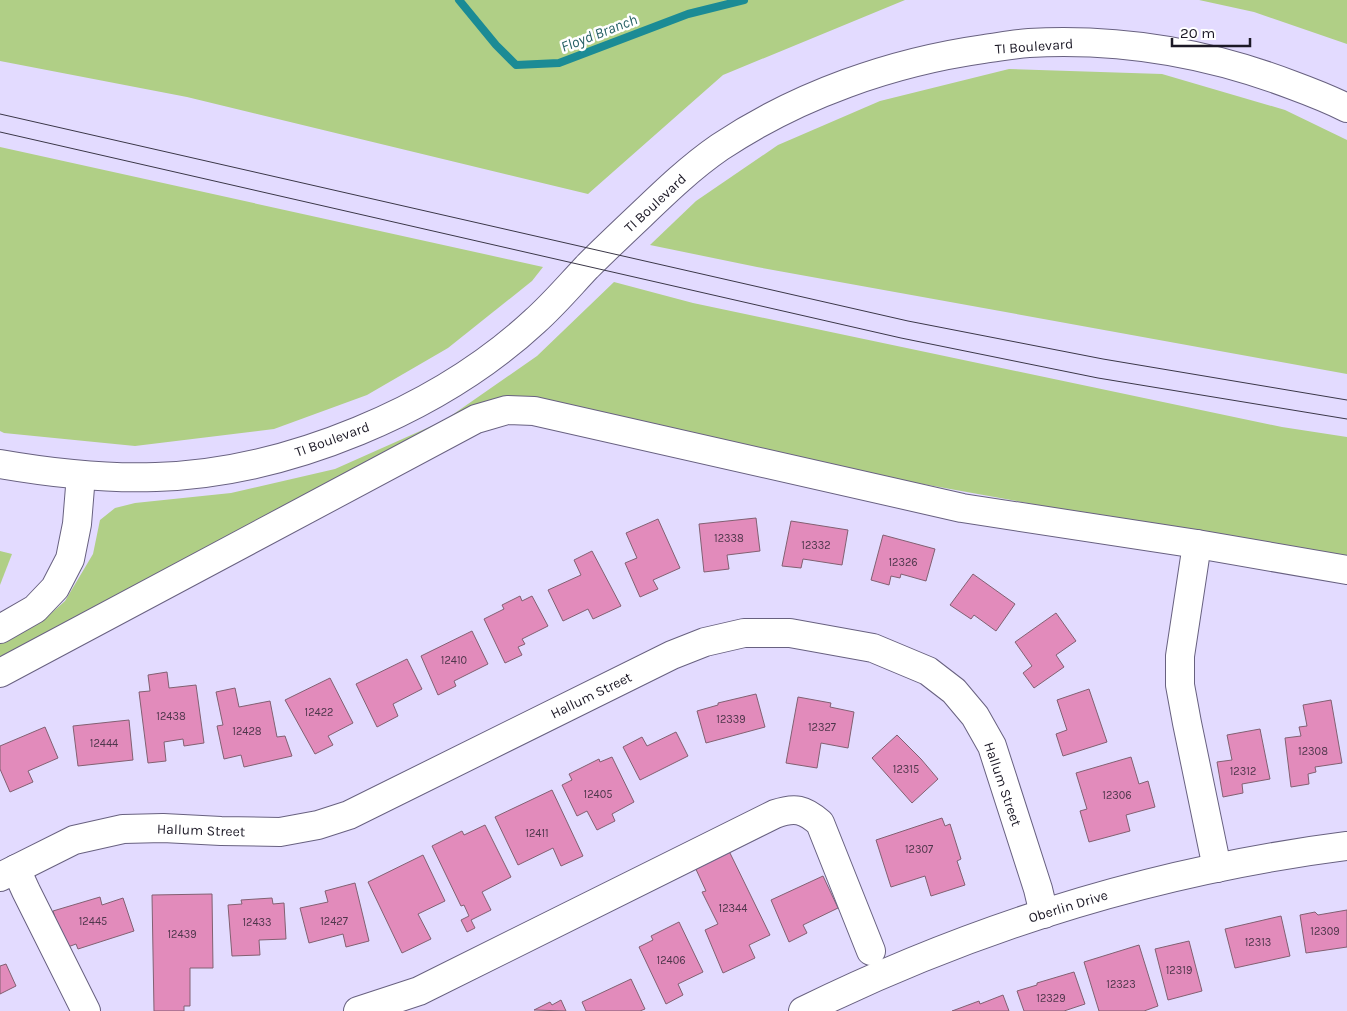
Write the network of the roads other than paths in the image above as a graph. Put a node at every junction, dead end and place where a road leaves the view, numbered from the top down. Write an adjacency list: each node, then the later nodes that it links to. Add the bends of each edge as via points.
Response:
1 (1347, 108): 3 (street, TI Boulevard, via 1288,83 1234,66 1132,46 1027,44 961,53 902,66 808,100 765,120 720,148 661,196 511,342 471,371 403,410 330,442 231,468 160,477)
2 (0, 464): 3 (street, TI Boulevard)
3 (81, 475): 6 (street, via 70,559 55,588 35,609)
4 (1197, 544): 5 (street); 7 (street, via 962,508 534,411 507,410 476,419); 9 (street, via 1180,656 1180,685)
5 (1347, 570)
6 (0, 629)
7 (0, 674)
8 (1347, 846): 9 (street, Oberlin Drive)
9 (1218, 868): 11 (street, Oberlin Drive, via 1134,887)
10 (8, 873): 11 (street, Hallum Street, via 74,840 123,829 280,832 318,825 349,815 672,655 705,642 744,634 790,633 873,648 928,670 954,691 975,716 992,746); 13 (street, via 26,892)
11 (1044, 914): 15 (street, Oberlin Drive, via 937,952)
12 (872, 951): 14 (street, via 820,823 800,810 788,810 419,992)
13 (86, 1011)
14 (358, 1011)
15 (803, 1011)

